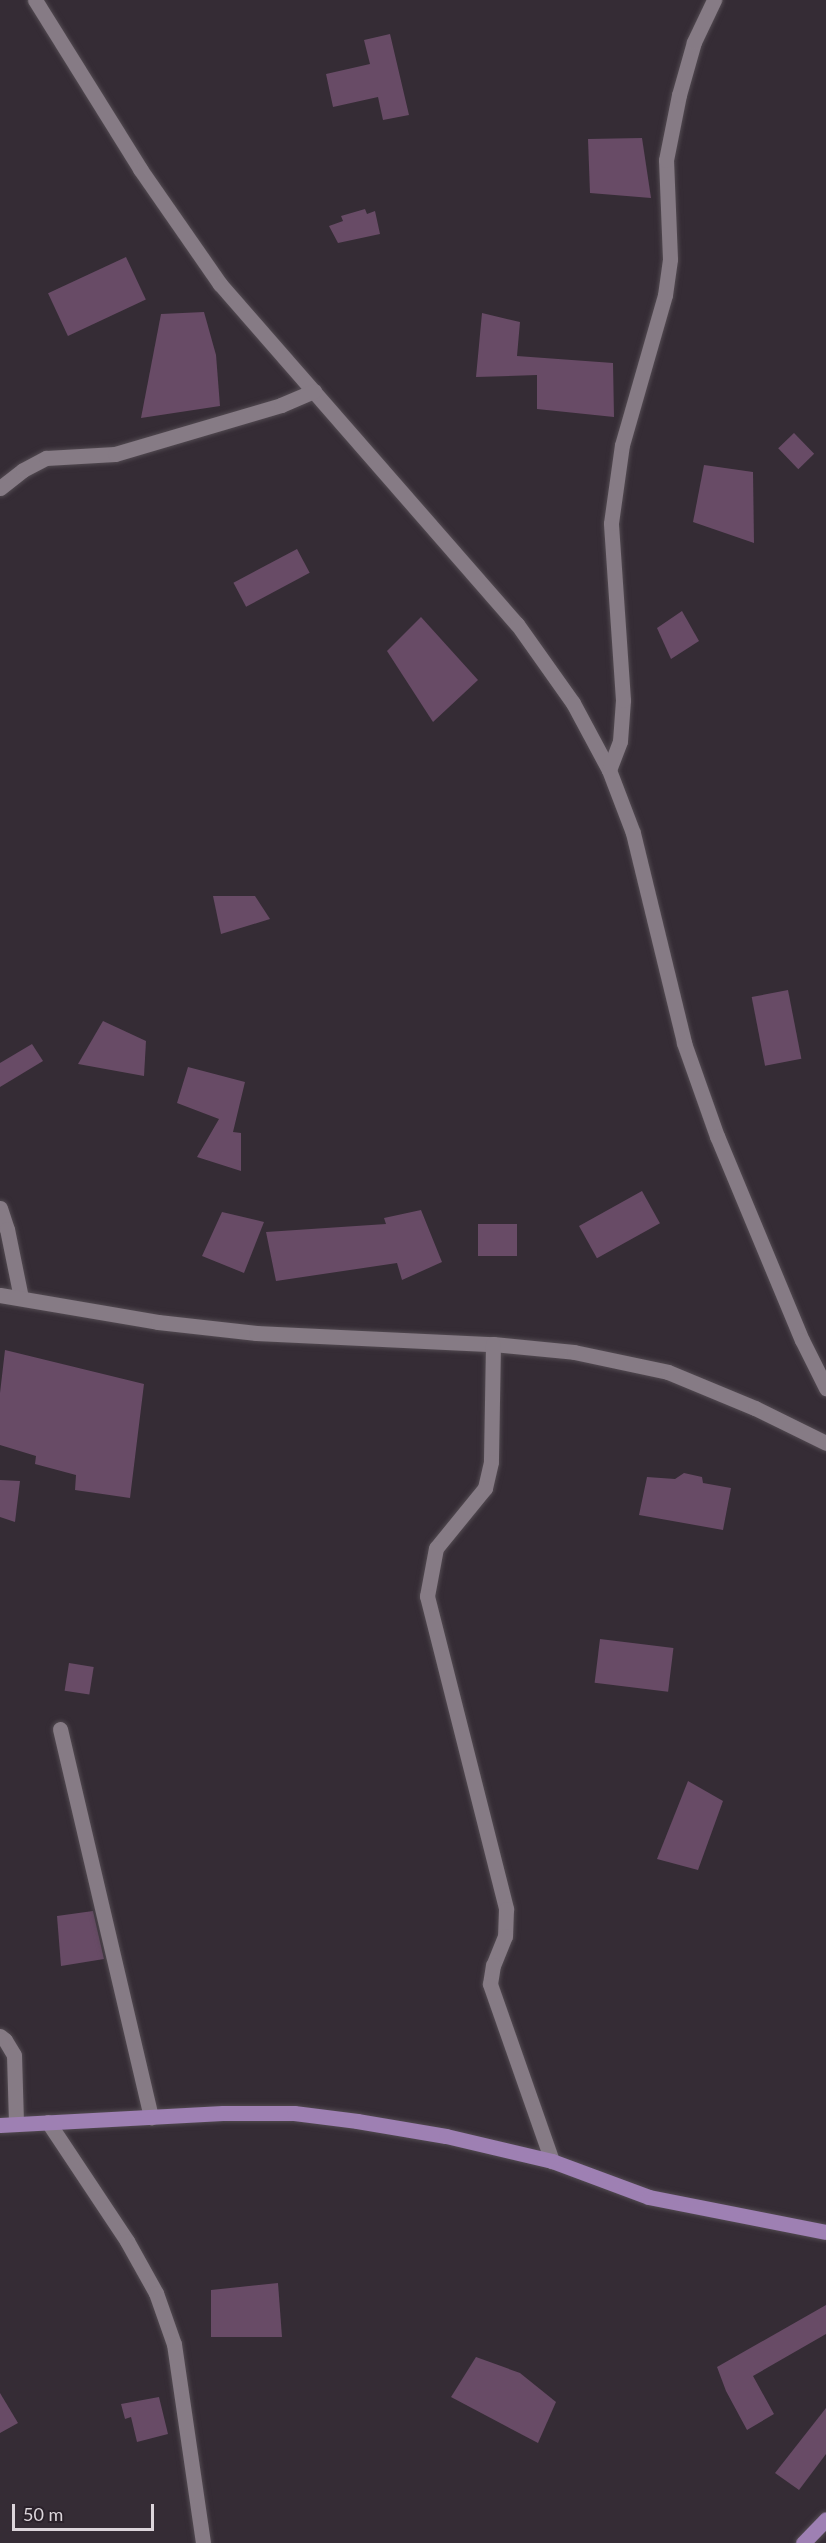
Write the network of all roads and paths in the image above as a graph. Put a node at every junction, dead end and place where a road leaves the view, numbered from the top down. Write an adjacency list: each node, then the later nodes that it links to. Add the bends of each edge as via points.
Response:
1 (35, 0): 3 (street, via 140,170 220,284)
2 (714, 0): 5 (street, via 694,42 679,94 666,160 670,259 665,295 622,445 614,500 611,523 623,700 620,741)
3 (314, 391): 4 (street, via 281,405 115,454 46,458); 5 (street, via 516,624 573,703)
4 (0, 488)
5 (609, 770): 10 (street, via 633,833 691,1064 761,1243)
6 (0, 1208): 8 (street)
7 (0, 1295): 8 (street)
8 (21, 1298): 9 (street, via 158,1322 245,1331)
9 (493, 1344): 11 (street, via 574,1352 668,1371); 18 (street, via 491,1462 485,1488 436,1548 427,1596 506,1909 506,1936 490,1984)
10 (826, 1388)
11 (826, 1443)
12 (60, 1729): 14 (street)
13 (0, 2036): 16 (street, via 14,2055)
14 (151, 2117): 15 (main road); 18 (main road, via 294,2113 446,2136)
15 (48, 2122): 16 (main road); 21 (street, via 127,2241 156,2293 174,2344)
16 (16, 2124): 17 (main road)
17 (0, 2125)
18 (552, 2162): 19 (main road, via 649,2198)
19 (826, 2232)
20 (826, 2519): 22 (main road)
21 (203, 2543)
22 (803, 2543)

